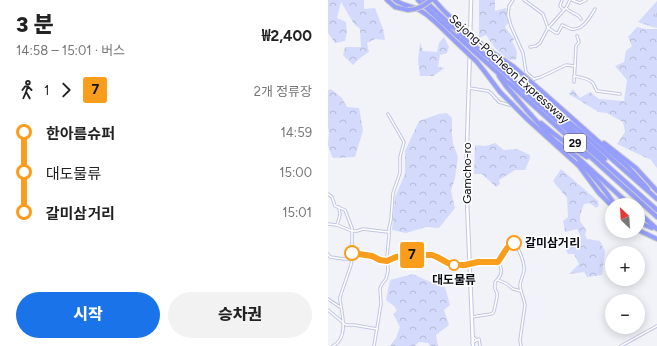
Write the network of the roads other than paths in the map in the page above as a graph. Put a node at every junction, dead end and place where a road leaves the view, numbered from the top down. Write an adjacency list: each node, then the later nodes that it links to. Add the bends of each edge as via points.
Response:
1 (387, 0): 5 (highway, bridge, via 396,7 408,10 422,7)
2 (395, 0): 31 (highway, bridge, via 421,11 455,41)
3 (418, 0): 23 (highway, Sejong-Pocheon Expressway / 29, bridge)
4 (424, 0): 27 (highway, Sejong-Pocheon Expressway / 29, bridge)
5 (432, 0): 26 (highway, bridge, via 471,36 514,67)
6 (472, 0): 24 (main road, Gamcho-ro)
7 (513, 0): 21 (street, via 508,10 510,21 523,53 526,72)
8 (524, 0): 16 (street, via 543,14)
9 (562, 0): 14 (street, via 560,6)
10 (571, 0): 11 (street, via 580,3); 12 (street)
11 (586, 0)
12 (566, 8): 14 (street); 15 (street)
13 (595, 9): 16 (street, via 587,22 577,29 562,25 556,33)
14 (564, 10): 16 (street)
15 (582, 19)
16 (548, 28): 18 (street, via 540,43)
17 (577, 36): 19 (street, via 579,42 576,46)
18 (530, 47)
19 (576, 66): 20 (street); 21 (street, via 566,65)
20 (574, 76): 22 (street); 25 (street, via 589,80 597,91)
21 (534, 79): 24 (street, via 511,105 499,102 488,91)
22 (574, 82)
23 (508, 84): 27 (highway, Sejong-Pocheon Expressway / 29, bridge); 30 (highway, bridge)
24 (469, 88): 57 (main road, Gamcho-ro, via 466,177)
25 (620, 94)
26 (546, 95): 34 (highway, via 636,168); 39 (highway, via 628,167)
27 (536, 104): 28 (highway); 32 (highway, Sejong-Pocheon Expressway / 29); 33 (highway, Sejong-Pocheon Expressway / 29)
28 (552, 112): 33 (highway, via 583,138); 39 (highway, via 579,130)
29 (388, 114): 49 (street, via 404,142 400,173 392,192)
30 (531, 115): 32 (highway); 37 (highway, via 555,141 577,157)
31 (536, 128): 36 (highway, via 588,171); 38 (highway, via 579,166)
32 (595, 162): 42 (highway, Sejong-Pocheon Expressway / 29)
33 (636, 191): 41 (highway, Sejong-Pocheon Expressway / 29)
34 (657, 191)
35 (328, 194): 40 (street, via 335,206)
36 (610, 198)
37 (622, 198)
38 (605, 199)
39 (656, 199)
40 (339, 207): 46 (street); 48 (street, via 346,212)
41 (657, 210)
42 (657, 217)
43 (645, 219): 47 (highway)
44 (328, 224): 46 (street)
45 (645, 224): 47 (highway)
46 (337, 225): 48 (street)
47 (657, 230)
48 (352, 231): 49 (street, via 363,229); 52 (street)
49 (389, 232): 55 (street)
50 (645, 233): 51 (highway)
51 (657, 239)
52 (352, 253): 54 (street); 55 (street)
53 (328, 254): 54 (street, via 330,257)
54 (352, 259): 61 (street, via 340,297)
55 (387, 261): 57 (street, via 396,257 415,255 434,256 451,264); 66 (street, via 386,280 380,288 381,304)
56 (498, 262): 57 (street); 58 (street, via 502,271); 59 (street, via 513,242 521,255 524,270)
57 (469, 264): 63 (main road, Gamcho-ro)
58 (498, 280): 59 (street); 63 (street, via 494,285 498,297 493,313)
59 (521, 291): 73 (street, via 524,305)
60 (328, 299): 61 (street)
61 (341, 308): 64 (street)
62 (328, 310): 64 (street)
63 (472, 317): 67 (main road, Gamcho-ro)
64 (343, 323): 66 (street); 70 (street, via 341,336)
65 (657, 326): 74 (street)
66 (377, 329): 71 (street)
67 (472, 336): 68 (street); 69 (main road, Gamcho-ro)
68 (477, 340): 69 (street); 72 (street, via 479,339)
69 (473, 344)
70 (333, 346)
71 (374, 346)
72 (480, 346)
73 (521, 346)
74 (621, 346)

